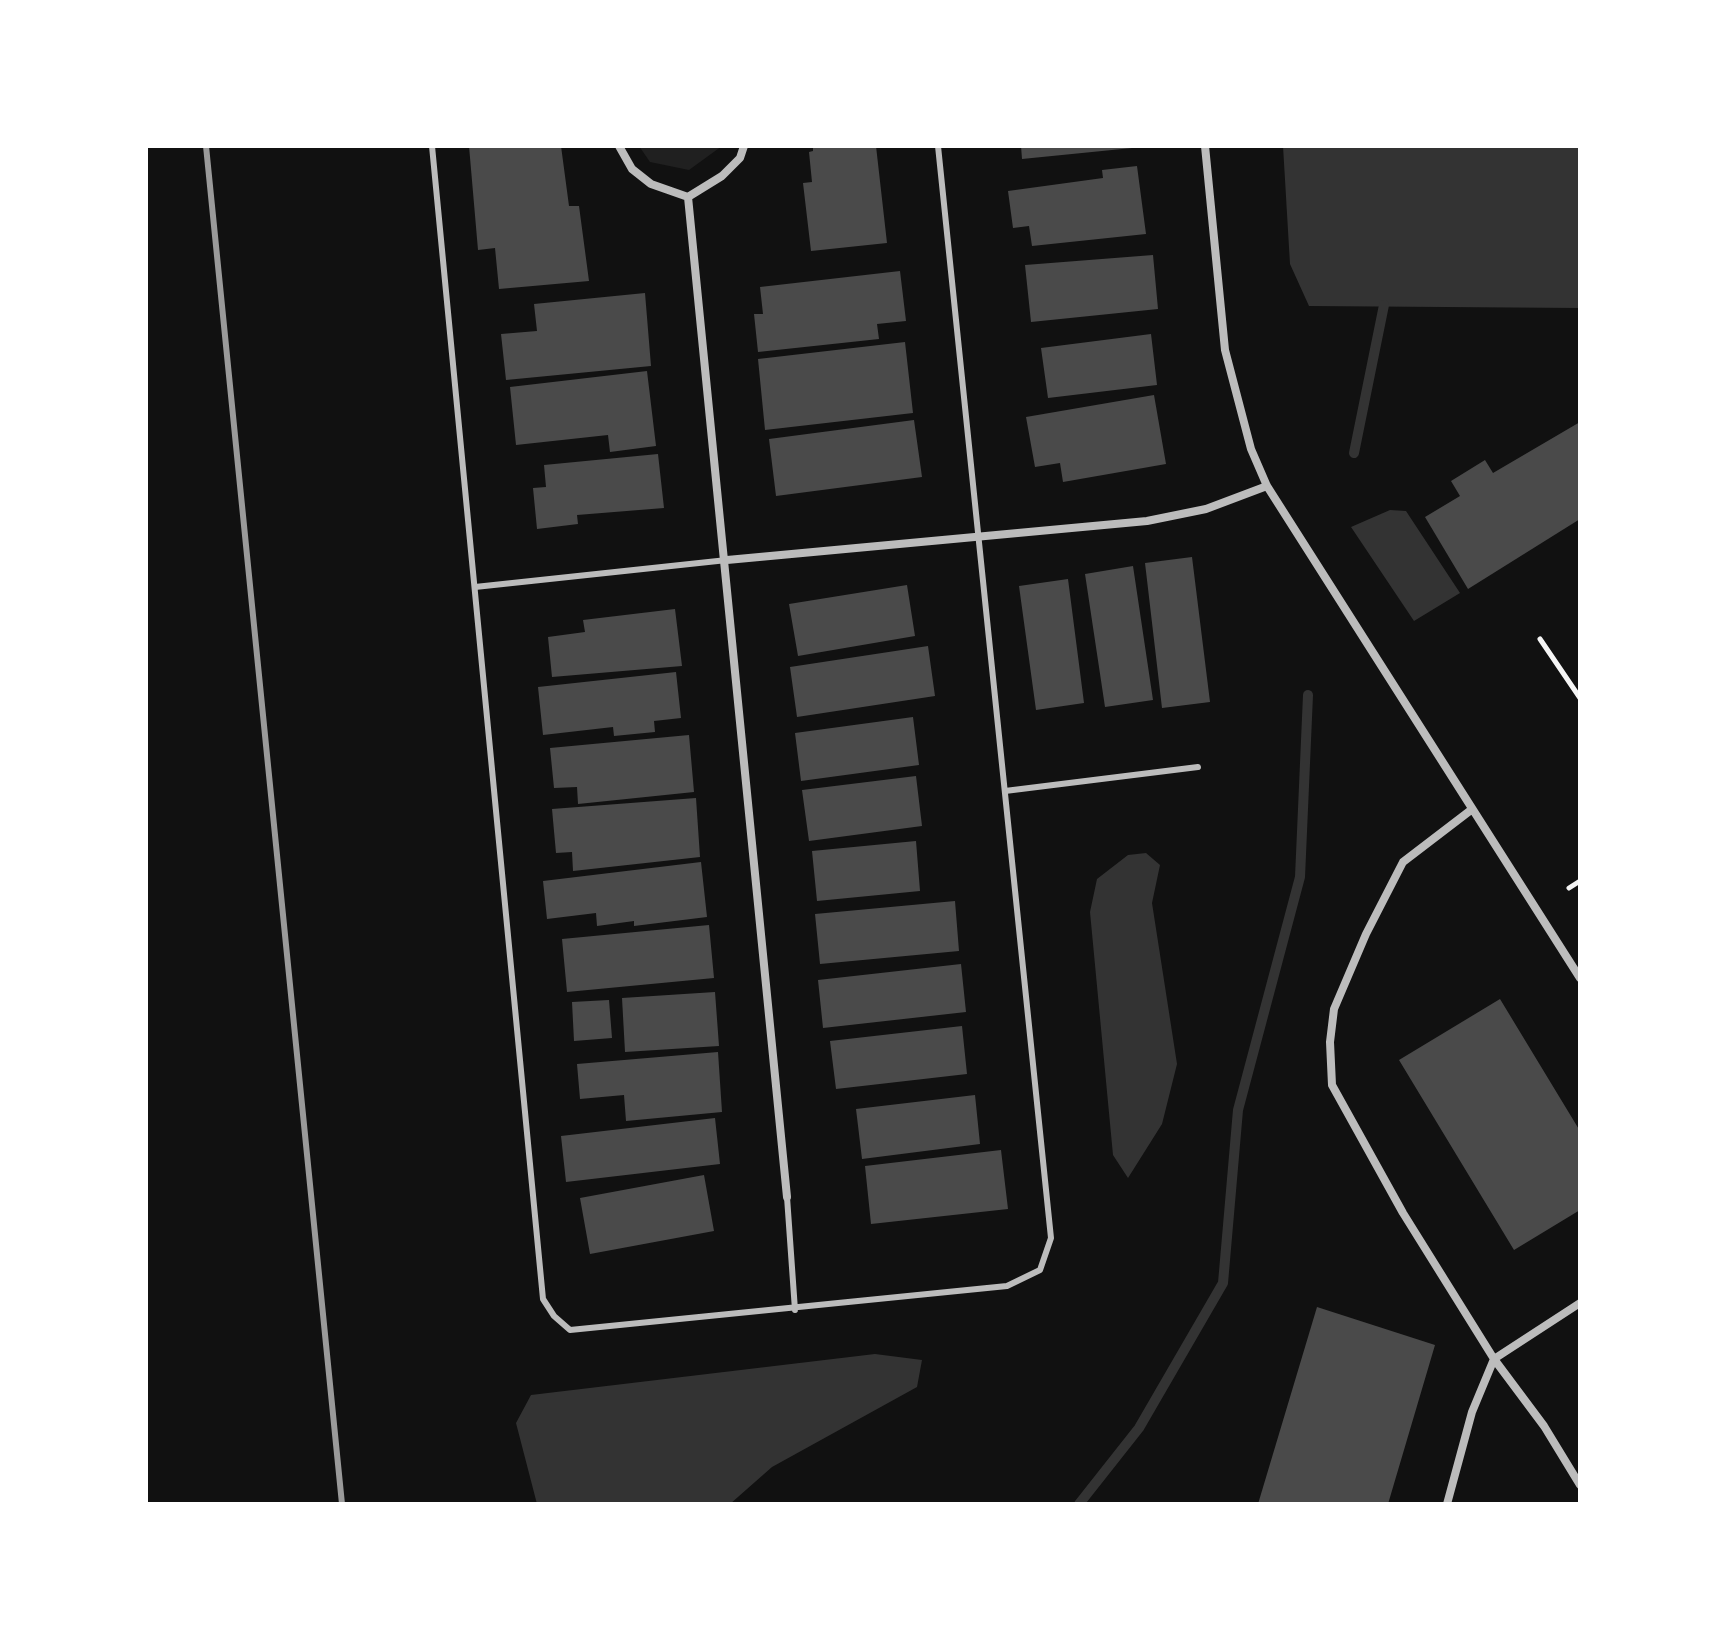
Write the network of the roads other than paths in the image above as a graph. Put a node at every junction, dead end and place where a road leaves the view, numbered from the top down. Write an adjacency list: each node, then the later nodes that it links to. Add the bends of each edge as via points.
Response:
1 (432, 146): 10 (lane)
2 (619, 146): 6 (street, via 632,169 651,184)
3 (744, 146): 6 (street, via 722,176)
4 (938, 146): 8 (lane)
5 (1205, 146): 7 (street, via 1225,350 1251,449)
6 (688, 197): 9 (street)
7 (1267, 486): 8 (street, via 1206,509 1147,521); 13 (street)
8 (977, 537): 9 (street); 12 (lane)
9 (727, 560): 10 (lane); 15 (street)
10 (475, 587): 17 (lane, via 543,1299 570,1330)
11 (1198, 767): 12 (lane)
12 (1005, 791): 17 (lane, via 1051,1238 1040,1270 1007,1286)
13 (1471, 810): 14 (street); 18 (street, via 1403,862 1334,1009 1330,1042 1332,1085 1338,1097)
14 (1580, 978)
15 (787, 1197): 17 (lane)
16 (1580, 1303): 18 (street)
17 (795, 1310)
18 (1494, 1359): 19 (street); 20 (street, via 1472,1412)
19 (1580, 1485)
20 (1447, 1504)

